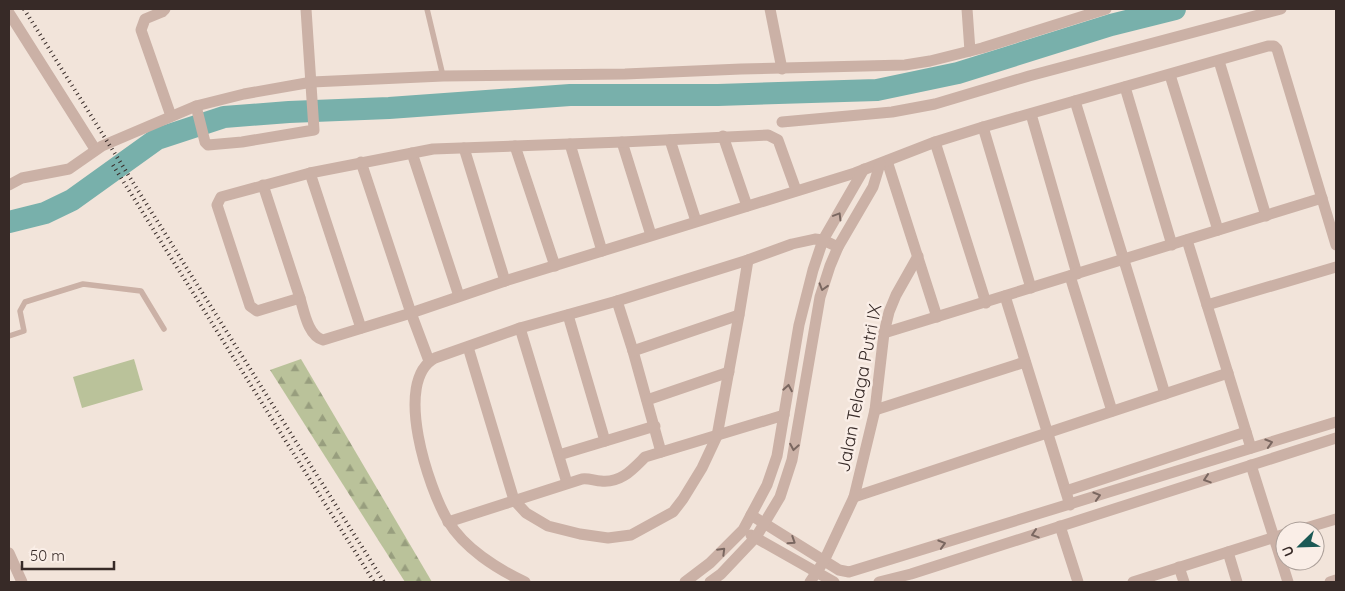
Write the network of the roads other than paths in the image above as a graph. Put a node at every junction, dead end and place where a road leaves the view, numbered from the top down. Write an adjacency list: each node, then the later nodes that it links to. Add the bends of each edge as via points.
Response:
1 (164, 9): 19 (street, via 145,19 141,30)
2 (306, 9): 14 (street)
3 (427, 9): 13 (lane)
4 (770, 9): 11 (street)
5 (967, 9): 9 (street)
6 (1106, 9): 9 (street)
7 (1281, 9): 20 (street, via 935,104 885,113)
8 (9, 13): 29 (street)
9 (970, 50): 11 (street, via 905,65)
10 (1219, 61): 12 (street); 38 (street, via 1274,46); 40 (street)
11 (782, 69): 13 (street)
12 (1170, 75): 15 (street); 42 (street)
13 (443, 76): 14 (street)
14 (312, 87): 17 (street, via 244,94); 17 (street, via 314,130 311,131 210,146 205,142)
15 (1125, 87): 16 (street); 46 (street)
16 (1075, 101): 18 (street); 52 (street)
17 (197, 111): 19 (street)
18 (1031, 114): 21 (street); 55 (street)
19 (170, 116): 29 (street)
20 (782, 122)
21 (983, 127): 25 (street); 57 (street)
22 (723, 136): 23 (street); 37 (street, via 774,136); 39 (street)
23 (670, 140): 24 (street); 41 (street)
24 (622, 142): 26 (street); 43 (street)
25 (935, 142): 32 (street); 62 (street)
26 (570, 144): 27 (street); 49 (street)
27 (515, 146): 28 (street); 53 (street)
28 (464, 148): 30 (street); 56 (street)
29 (95, 149): 36 (street, via 69,169 22,178)
30 (412, 153): 31 (street); 58 (street)
31 (361, 162): 34 (street); 64 (street)
32 (883, 163): 33 (street); 48 (street, via 870,193); 50 (street)
33 (864, 169): 37 (street); 44 (street, one-way to 33)
34 (310, 173): 35 (street); 68 (street)
35 (263, 185): 60 (street); 60 (street, via 221,197 217,205 248,304 257,311)
36 (9, 186)
37 (796, 190): 39 (street)
38 (1322, 198): 40 (street); 47 (street)
39 (747, 206): 41 (street)
40 (1266, 216): 42 (street)
41 (696, 222): 43 (street)
42 (1218, 230): 45 (street)
43 (651, 235): 49 (street)
44 (823, 240): 48 (street); 51 (street, via 800,242); 83 (street, one-way to 44, via 806,296)
45 (1187, 240): 46 (street); 63 (street)
46 (1172, 245): 52 (street)
47 (1336, 245)
48 (838, 247): 102 (street, one-way to 102, via 820,297 792,460 780,497)
49 (602, 251): 53 (street)
50 (918, 256): 67 (street); 71 (street, Jalan Telaga Putri IX, via 896,295)
51 (748, 260): 61 (street); 66 (street)
52 (1124, 260): 55 (street); 79 (street)
53 (555, 266): 56 (street)
54 (1336, 267): 63 (street)
55 (1074, 275): 57 (street); 82 (street)
56 (505, 281): 58 (street)
57 (1031, 288): 59 (street)
58 (459, 296): 64 (street)
59 (1005, 296): 62 (street); 76 (street)
60 (300, 298): 68 (street, via 311,331 318,339)
61 (617, 301): 65 (street); 74 (street)
62 (986, 303): 67 (street)
63 (1207, 305): 78 (street)
64 (411, 313): 68 (street); 75 (street)
65 (568, 315): 69 (street); 90 (street)
66 (739, 315): 74 (street); 77 (street)
67 (937, 317): 71 (street)
68 (360, 328)
69 (520, 328): 73 (street); 93 (street)
70 (164, 329): 72 (lane, via 141,291 83,284 25,302 20,311 24,331)
71 (884, 333): 81 (street, Jalan Telaga Putri IX)
72 (9, 336)
73 (468, 347): 75 (street); 98 (street)
74 (634, 351): 80 (street)
75 (429, 361): 101 (street, via 416,388 416,421 434,492)
76 (1025, 362): 81 (street); 87 (street)
77 (729, 372): 80 (street); 88 (street)
78 (1228, 373): 79 (street); 86 (street)
79 (1165, 394): 82 (street)
80 (648, 400): 85 (street)
81 (875, 410): 97 (street, Jalan Telaga Putri IX)
82 (1112, 412): 87 (street)
83 (784, 416): 88 (street); 100 (street, via 777,456 767,485)
84 (1336, 422): 91 (street, one-way to 84)
85 (655, 426): 90 (street); 92 (street)
86 (1246, 432): 91 (street); 96 (street)
87 (1048, 433): 96 (street); 97 (street)
88 (717, 436): 92 (street); 98 (street, via 702,468 673,512 632,535 608,538 548,526 526,513)
89 (1336, 438): 94 (street)
90 (605, 441): 93 (street)
91 (1251, 448): 99 (street, one-way to 91)
92 (661, 452): 95 (street, via 645,457 620,478 604,482 582,478)
93 (558, 455): 95 (street)
94 (1251, 465): 103 (street); 104 (street, one-way to 104)
95 (567, 483): 98 (street)
96 (1066, 492): 99 (street)
97 (854, 497): 110 (street, Jalan Telaga Putri IX)
98 (514, 500): 101 (street)
99 (1070, 505): 110 (street, one-way to 99, via 848,572)
100 (751, 515): 102 (street); 105 (street)
101 (448, 522): 116 (street, via 481,555)
102 (765, 523): 106 (street); 110 (street, one-way to 110)
103 (1275, 524)
104 (1060, 526): 113 (street, one-way to 113); 121 (street)
105 (743, 530): 106 (street); 117 (street, one-way to 105, via 710,563)
106 (756, 538): 112 (street); 118 (street)
107 (1275, 538): 109 (street)
108 (9, 552): 115 (street)
109 (1228, 552): 111 (street); 124 (street)
110 (824, 561): 112 (street, Jalan Telaga Putri IX)
111 (1180, 567): 122 (street); 123 (street)
112 (813, 578): 119 (street)
113 (912, 578): 120 (street)
114 (1336, 580): 125 (street)
115 (22, 582)
116 (524, 582)
117 (685, 582)
118 (710, 582)
119 (834, 582)
120 (880, 582)
121 (1078, 582)
122 (1133, 582)
123 (1184, 582)
124 (1237, 582)
125 (1330, 582)

